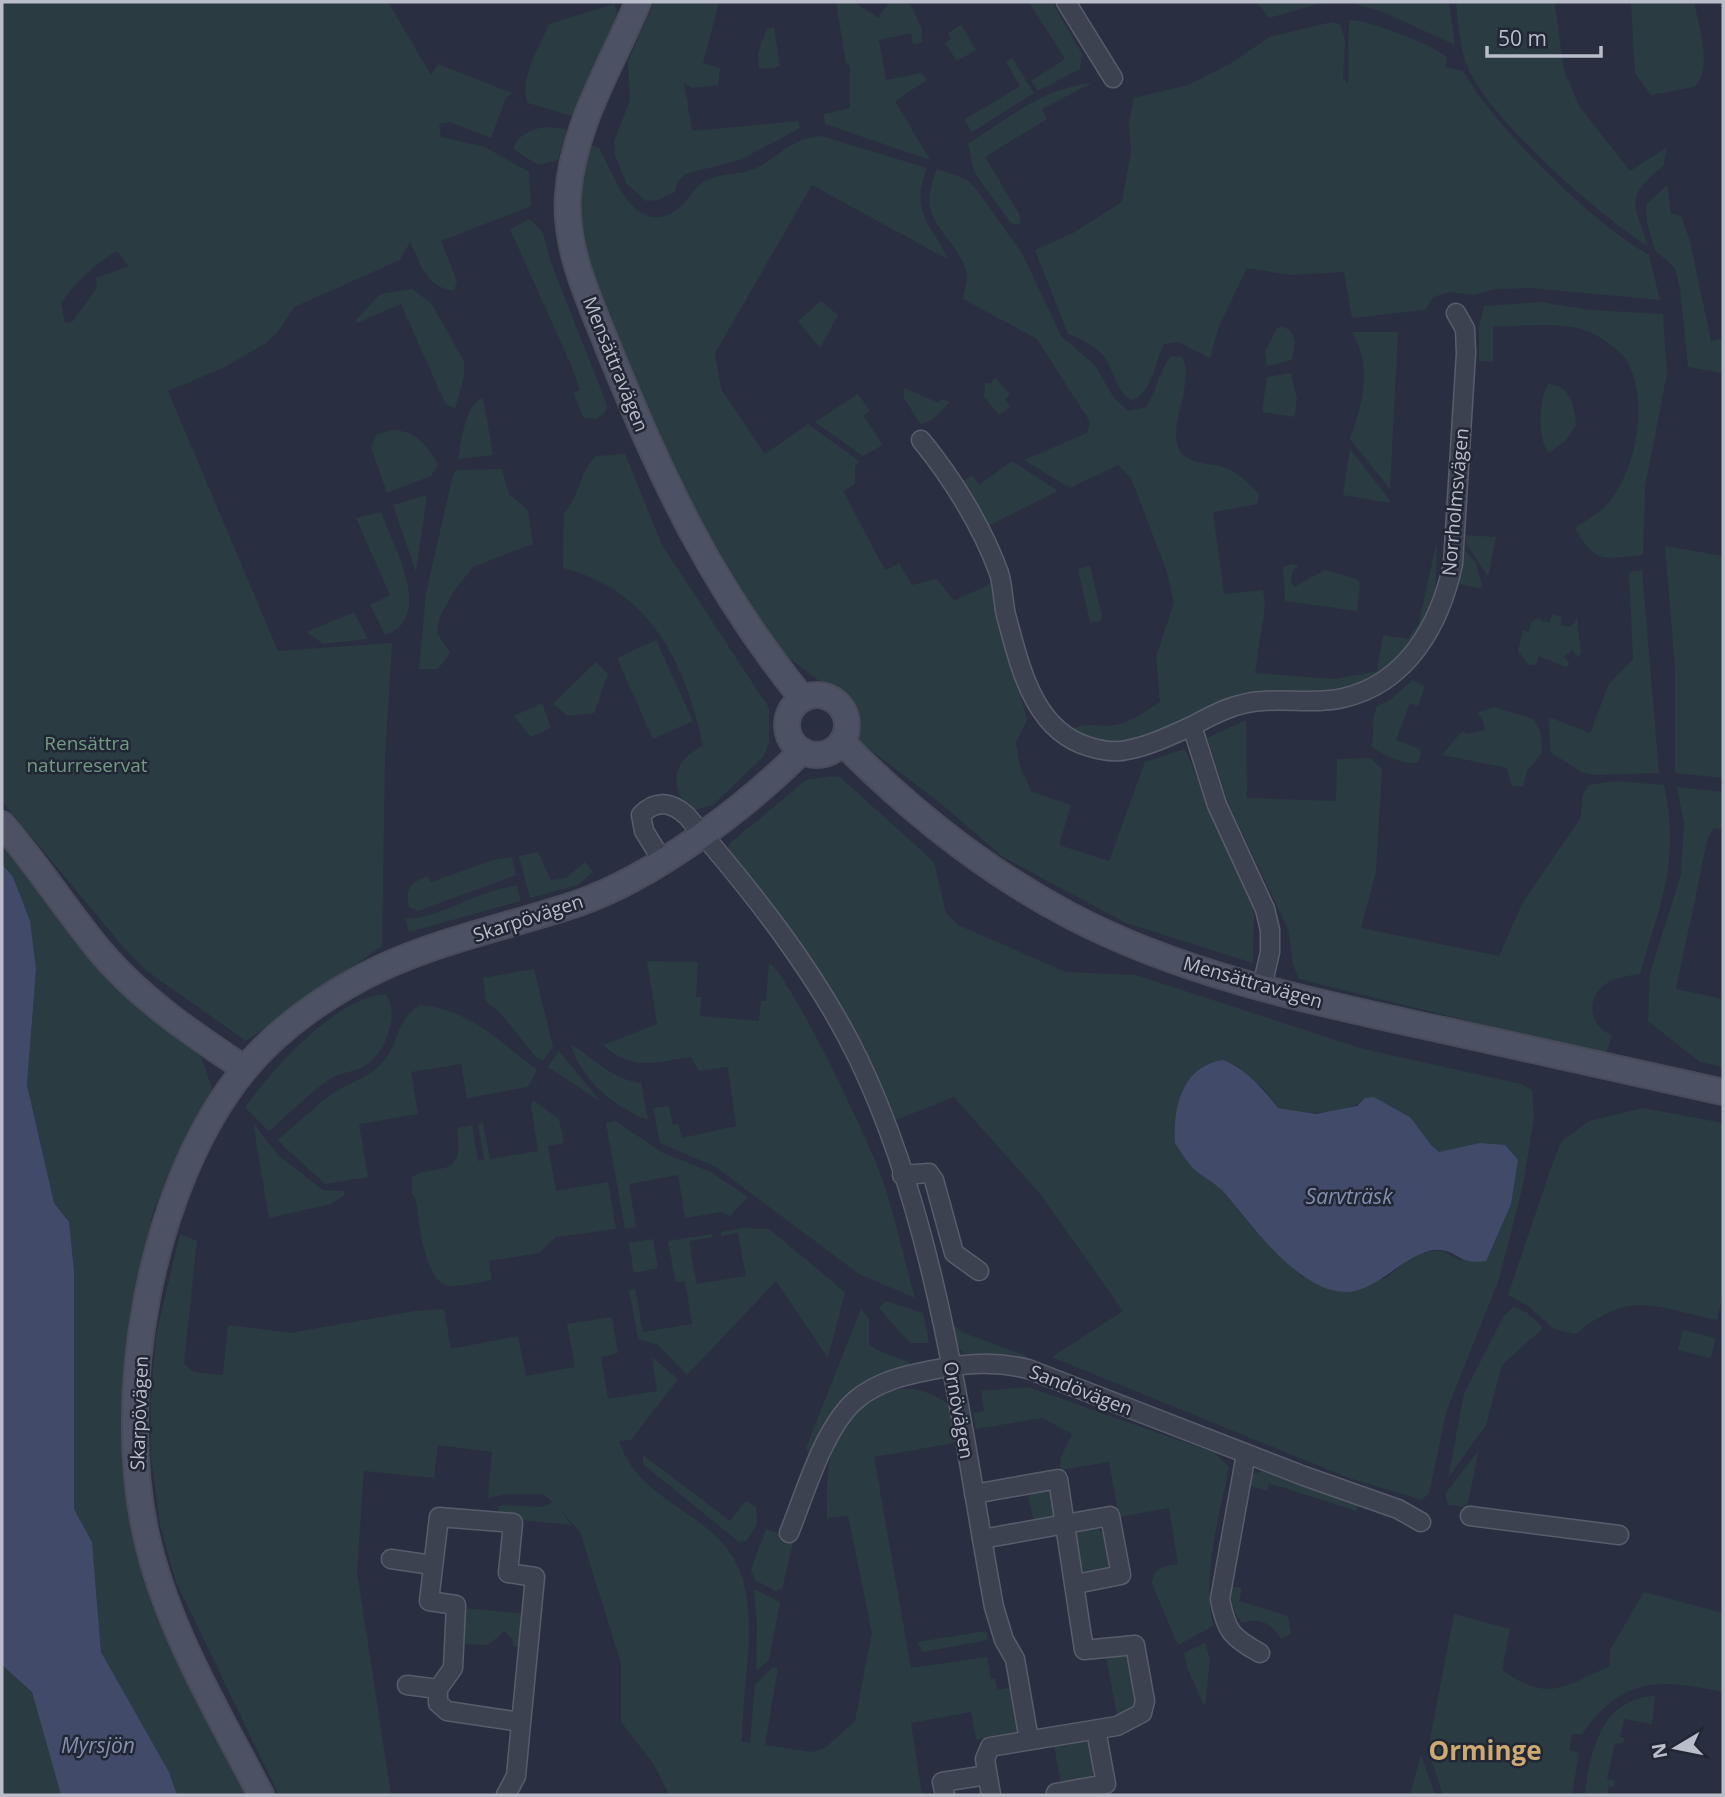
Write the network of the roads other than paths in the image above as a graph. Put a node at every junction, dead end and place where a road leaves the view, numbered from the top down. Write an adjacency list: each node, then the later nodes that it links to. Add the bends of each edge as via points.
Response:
1 (638, 2): 6 (street, Mensättravägen, via 596,90 580,137 568,194 572,249 620,376 707,565 745,625)
2 (1066, 2): 3 (street)
3 (1112, 78)
4 (1456, 313): 7 (street, Norrholmsvägen, via 1465,329 1466,353 1453,564 1430,632 1401,667 1367,690 1343,698 1239,705)
5 (920, 440): 7 (street, Norrholmsvägen, via 944,469 991,556 1017,653 1036,702 1052,727 1079,744 1125,751)
6 (802, 698): 8 (street, via 820,695 839,707 846,724); 9 (street, via 791,708 788,721 791,737)
7 (1192, 726): 13 (street, via 1217,805 1265,909 1270,952)
8 (842, 742): 9 (street, via 824,755); 13 (street, Mensättravägen, via 891,791 956,844 1020,887 1136,945)
9 (802, 751): 11 (street, Skarpövägen)
10 (2, 824): 14 (street, via 123,976 192,1033)
11 (703, 835): 12 (street, Skarpövägen); 12 (street, Ornövägen, via 679,809 662,803 652,806 641,815 642,822); 16 (street, Ornövägen, via 824,995 859,1060)
12 (662, 860): 14 (street, Skarpövägen, via 583,902 384,967 327,998)
13 (1262, 987): 15 (street, Mensättravägen)
14 (245, 1069): 37 (street, Skarpövägen, via 197,1142 166,1221 143,1332 135,1415 136,1483 149,1549 179,1631)
15 (1723, 1092)
16 (902, 1175): 17 (street, via 929,1173 954,1253); 18 (street, Ornövägen, via 937,1296)
17 (979, 1271)
18 (951, 1366): 19 (street, Sandövägen, via 985,1362 1028,1369); 20 (street, Ornövägen); 24 (street, Sandövägen, via 889,1381 856,1400 836,1425)
19 (1246, 1454): 22 (street, Sandövägen, via 1398,1509); 30 (street, via 1220,1599 1234,1639)
20 (974, 1494): 23 (street, via 1058,1479); 26 (street, Ornövägen)
21 (1470, 1516): 25 (street)
22 (1421, 1522)
23 (1066, 1524): 26 (street); 29 (street); 29 (street, via 1110,1516 1121,1575)
24 (789, 1533)
25 (1619, 1535)
26 (982, 1539): 35 (street, Ornövägen, via 999,1626 1015,1659)
27 (391, 1559): 28 (street)
28 (432, 1564): 32 (street, via 429,1601 456,1605 453,1668); 33 (street, via 439,1517 513,1523 508,1573 535,1577)
29 (1076, 1584): 34 (street, via 1073,1591 1084,1650 1135,1645 1145,1701 1142,1713)
30 (1260, 1653)
31 (407, 1685): 32 (street)
32 (438, 1689): 33 (street, via 438,1703 447,1712)
33 (520, 1722): 38 (street, via 516,1776)
34 (1096, 1730): 35 (street); 41 (street, via 1106,1784)
35 (1029, 1740): 36 (street, via 990,1747 985,1759)
36 (988, 1775): 39 (street, via 943,1782); 40 (street)
37 (261, 1795)
38 (506, 1795)
39 (945, 1795)
40 (991, 1795)
41 (1057, 1795)

